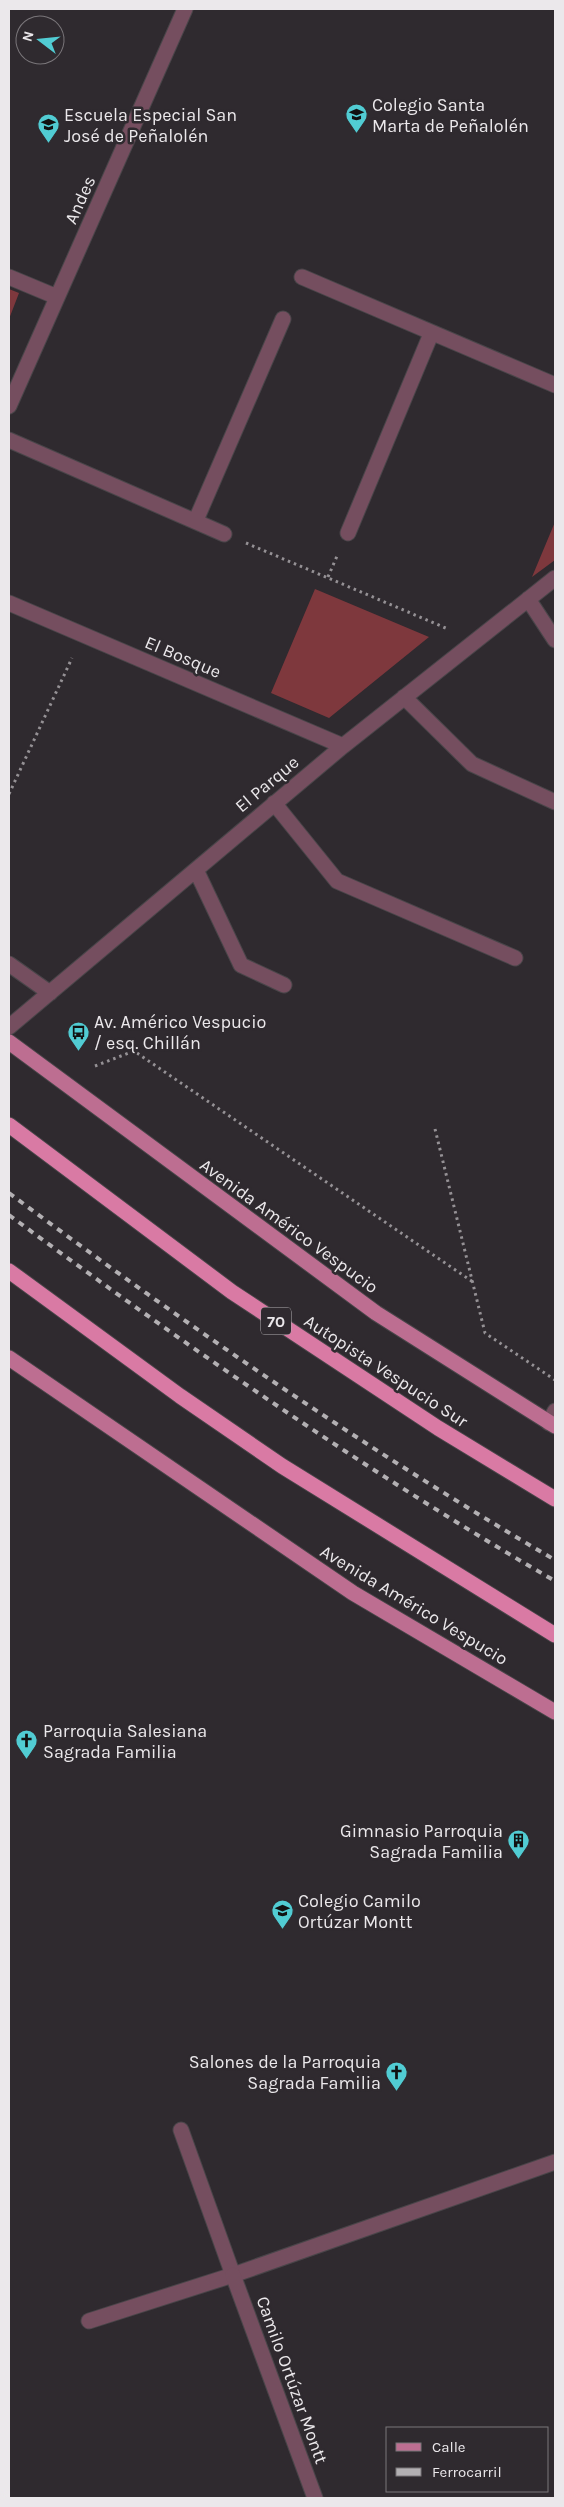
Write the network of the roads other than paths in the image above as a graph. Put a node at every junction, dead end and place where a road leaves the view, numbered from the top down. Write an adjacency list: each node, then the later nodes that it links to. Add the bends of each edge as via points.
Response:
1 (185, 9): 4 (street, Andes)
2 (9, 277): 4 (street)
3 (302, 277): 6 (street)
4 (57, 297): 8 (street, Andes)
5 (283, 319): 10 (street)
6 (431, 334): 7 (street); 11 (street)
7 (555, 386)
8 (9, 406)
9 (9, 440): 10 (street)
10 (196, 520): 12 (street)
11 (348, 533)
12 (224, 534)
13 (555, 578): 14 (street, El Parque)
14 (528, 599): 16 (street); 17 (street, El Parque)
15 (9, 603): 18 (street, El Bosque)
16 (555, 640)
17 (404, 697): 18 (street, El Parque); 19 (street, via 472,764)
18 (342, 746): 20 (street, El Parque)
19 (555, 802)
20 (274, 803): 21 (street, El Parque); 22 (street, via 337,881)
21 (196, 870): 24 (street, via 241,965); 25 (street, El Parque)
22 (515, 958)
23 (9, 964): 25 (street)
24 (284, 985)
25 (50, 993): 26 (street, El Parque)
26 (9, 1027)
27 (9, 1042): 31 (main road, Avenida Américo Vespucio, via 376,1313)
28 (9, 1125): 32 (highway, Autopista Vespucio Sur / 70, via 232,1292 422,1418)
29 (9, 1271): 33 (highway, via 282,1466)
30 (9, 1358): 34 (main road, Avenida Américo Vespucio, via 353,1593)
31 (553, 1420)
32 (555, 1499)
33 (555, 1635)
34 (555, 1712)
35 (181, 2130): 37 (street, Camilo Ortúzar Montt)
36 (555, 2162): 37 (street)
37 (233, 2275): 38 (street); 39 (street, Camilo Ortúzar Montt)
38 (89, 2322)
39 (315, 2498)

